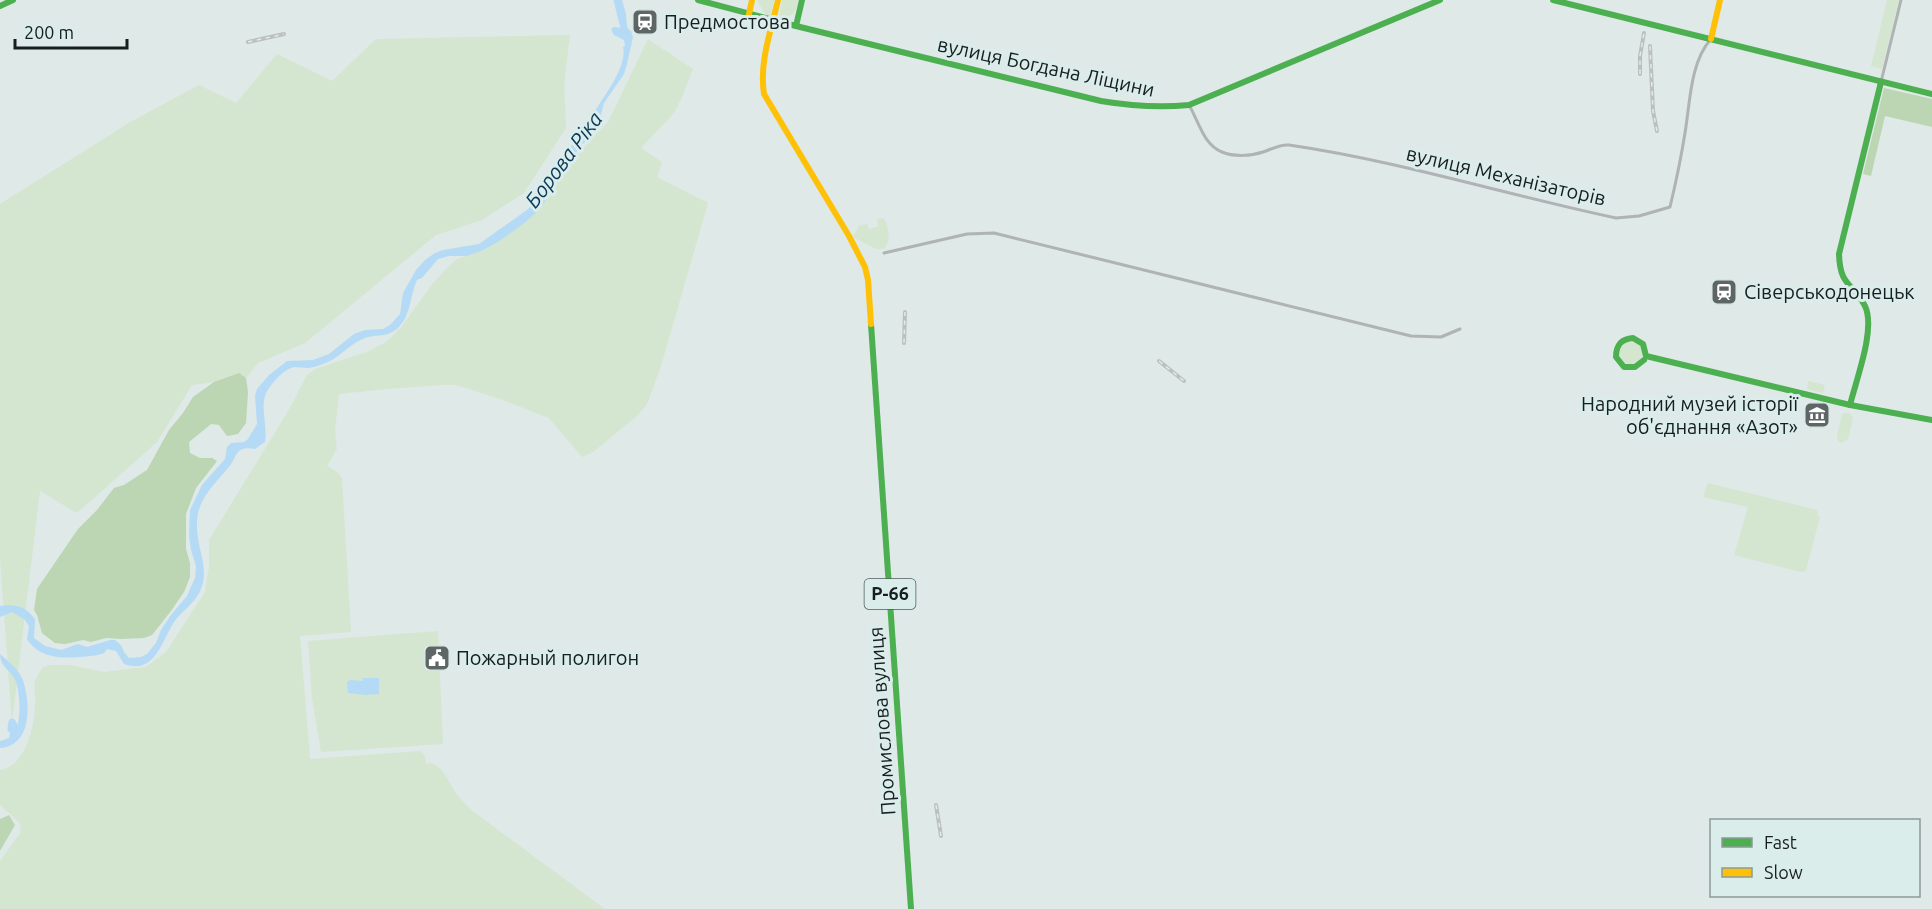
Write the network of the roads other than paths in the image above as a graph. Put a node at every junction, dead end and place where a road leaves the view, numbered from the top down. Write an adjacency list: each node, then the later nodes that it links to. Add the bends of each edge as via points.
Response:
1 (13, 0): 10 (main road)
2 (698, 0): 11 (main road)
3 (752, 0): 11 (main road)
4 (778, 0): 22 (main road, Промислова вулиця / Р-66, via 762,69 764,94 862,259 868,280)
5 (802, 0): 12 (main road)
6 (1440, 0): 16 (main road, вулиця Богдана Ліщини)
7 (1553, 0): 13 (main road)
8 (1720, 0): 13 (main road)
9 (1901, 0): 14 (street)
10 (0, 6)
11 (749, 14): 12 (main road, вулиця Богдана Ліщини)
12 (796, 26): 16 (main road, вулиця Богдана Ліщини, via 1113,102 1155,108)
13 (1711, 39): 14 (main road); 16 (street, вулиця Механізаторів, via 1694,76 1670,207 1639,216 1616,218 1355,156 1285,144 1245,155 1225,153 1205,138)
14 (1881, 82): 15 (main road); 20 (main road, via 1839,254 1841,279 1864,306 1869,322)
15 (1932, 94)
16 (1189, 105)
17 (884, 253): 18 (street, via 967,234 994,233 1411,336 1441,337)
18 (1460, 330)
19 (1645, 358): 19 (main road, via 1645,348 1636,339 1625,339 1617,348 1616,357 1624,366 1635,367); 20 (main road)
20 (1850, 405): 21 (main road)
21 (1932, 420)
22 (912, 909)

